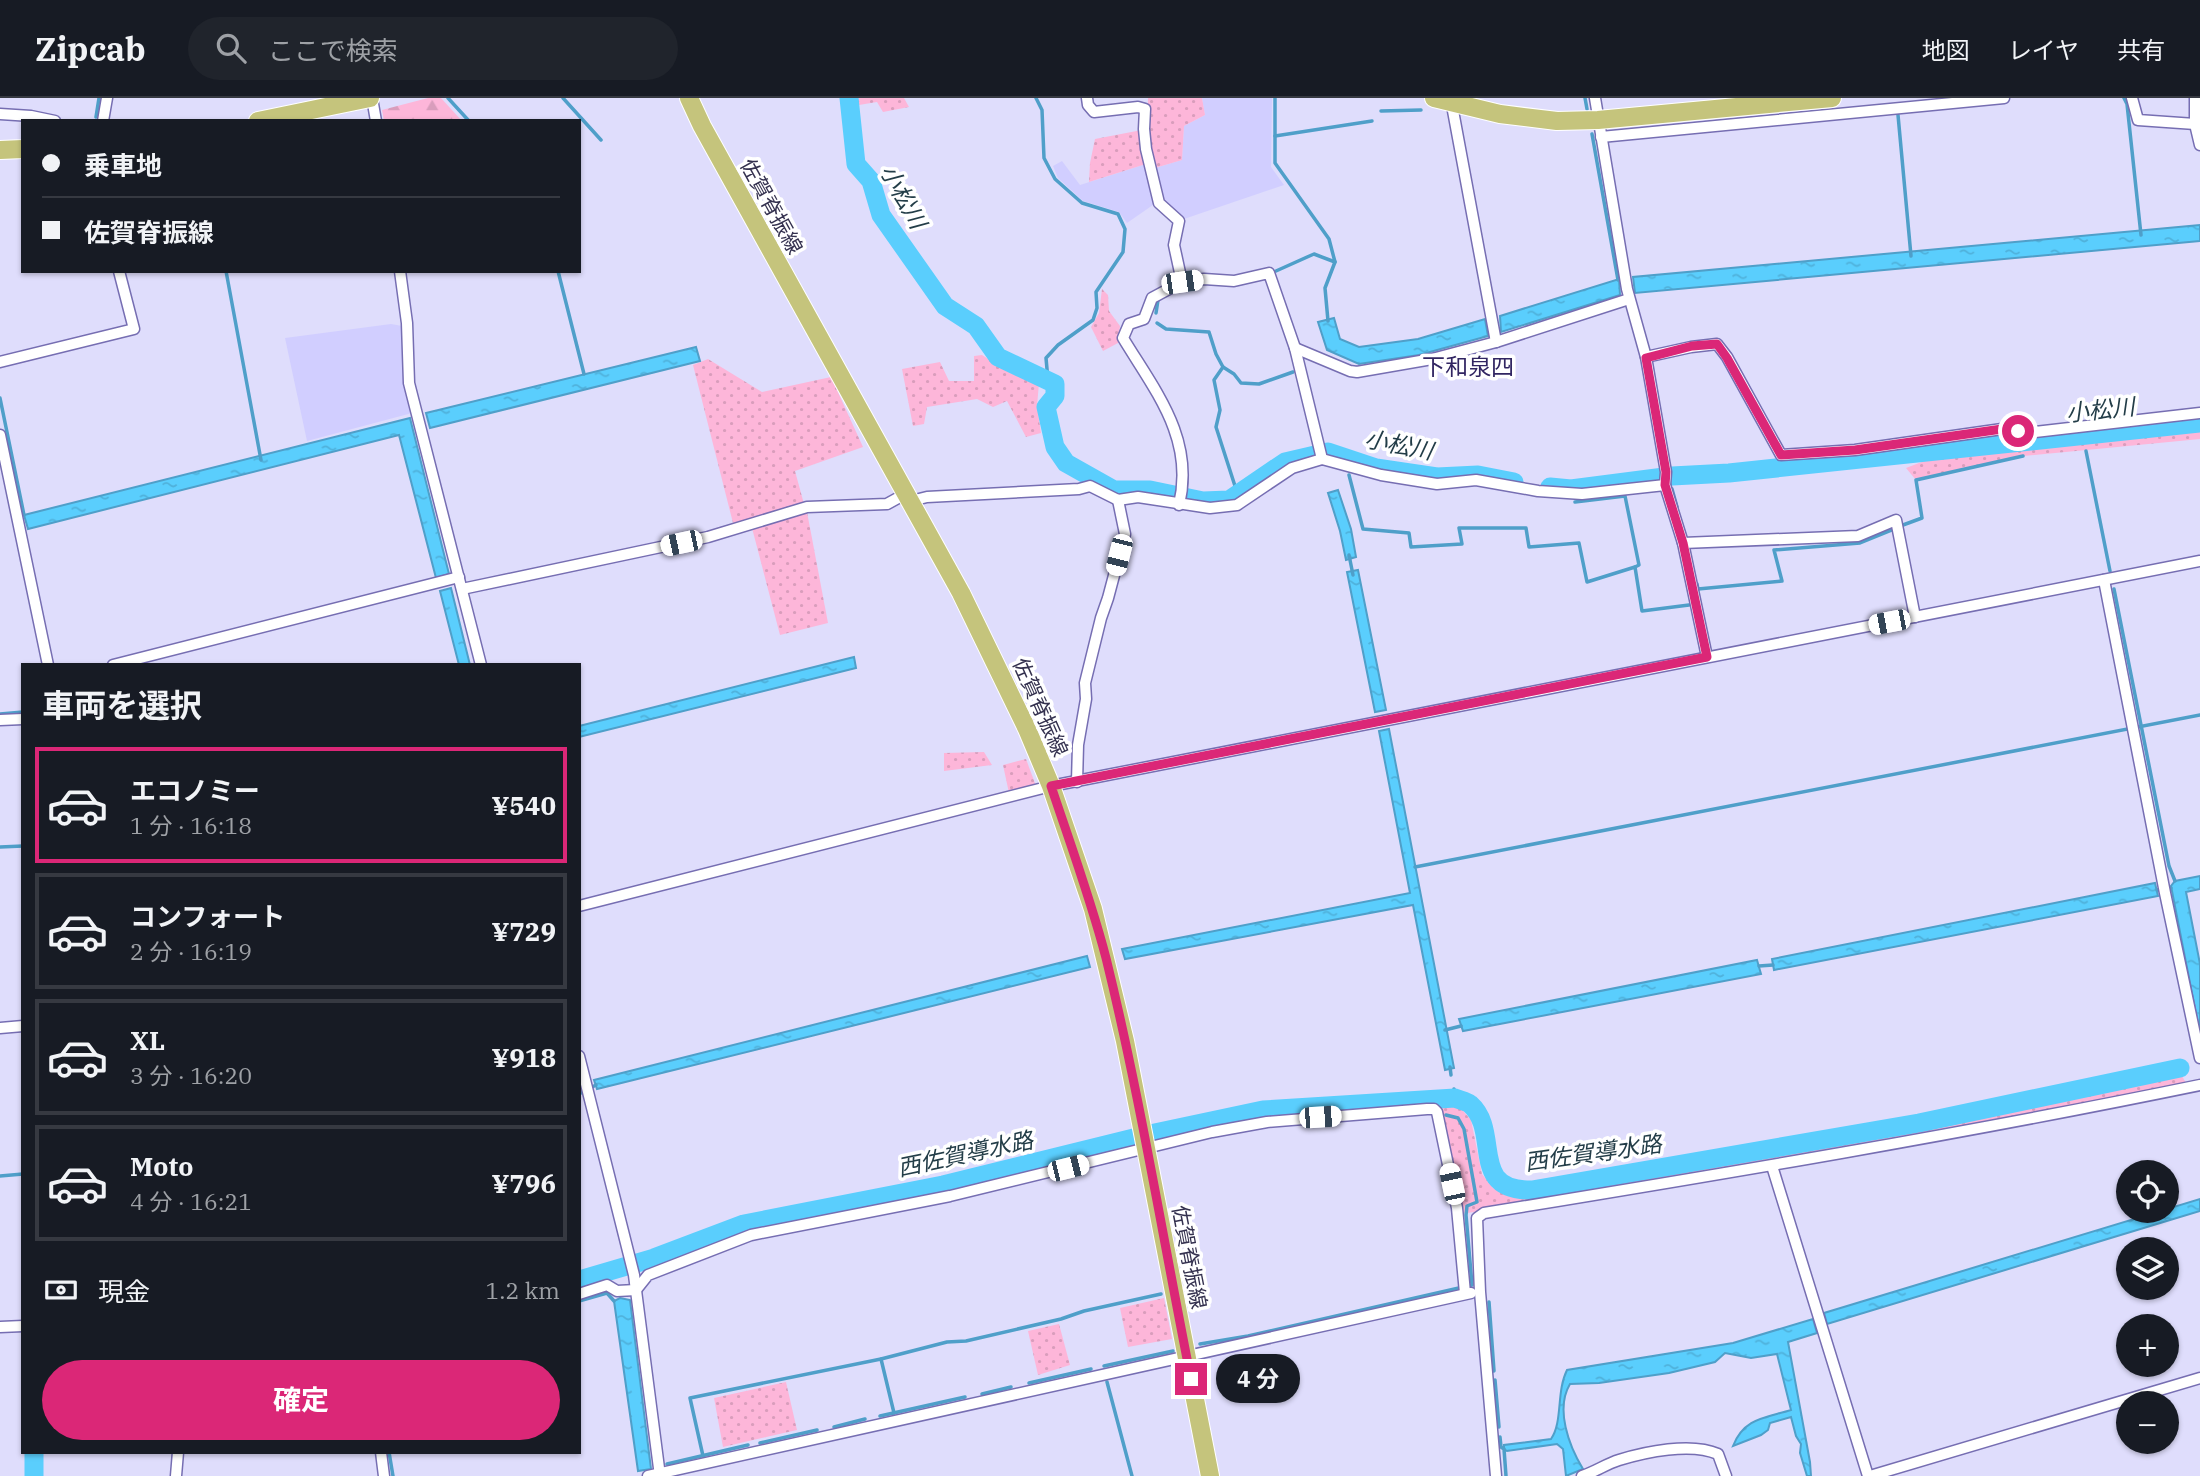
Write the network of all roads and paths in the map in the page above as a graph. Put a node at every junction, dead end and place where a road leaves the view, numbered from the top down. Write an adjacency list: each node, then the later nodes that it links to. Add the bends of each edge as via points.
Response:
1 (107, 98): 14 (street)
2 (371, 98): 15 (main road); 16 (street)
3 (689, 98): 34 (main road, 佐賀脊振線)
4 (1087, 98): 24 (street, via 1094,112 1145,109 1146,149 1159,202 1179,221 1174,245)
5 (1434, 98): 11 (main road)
6 (1595, 98): 18 (street)
7 (1832, 98): 18 (main road)
8 (2004, 98): 18 (street)
9 (2132, 98): 17 (street, via 2138,120)
10 (2195, 98): 17 (street)
11 (1452, 100): 18 (main road, via 1500,114); 26 (street)
12 (0, 114): 13 (street)
13 (45, 119)
14 (103, 119)
15 (268, 119)
16 (376, 119)
17 (2195, 124): 19 (street)
18 (1599, 128): 25 (street)
19 (2200, 145)
20 (21, 149): 21 (main road)
21 (0, 150)
22 (120, 273): 29 (street, via 134,329)
23 (400, 273): 39 (street, via 409,383)
24 (1182, 282): 27 (street, via 1234,281 1269,273); 36 (street, via 1152,298 1144,319 1129,324 1123,338 1175,429 1182,456)
25 (1627, 290): 26 (street); 28 (street)
26 (1494, 331): 27 (street, via 1432,359 1357,372)
27 (1295, 348): 32 (street)
28 (1646, 358): 30 (street, via 1717,344 1781,455 1855,450 2002,429 2035,432); 33 (street)
29 (0, 362)
30 (2200, 413)
31 (0, 435): 44 (street)
32 (1322, 459): 33 (street, via 1437,484 1475,480 1582,494); 36 (street, via 1292,468 1237,505)
33 (1665, 485): 37 (street)
34 (909, 497): 35 (street, via 1090,486); 41 (street, via 887,504 807,507 708,537); 50 (main road, 佐賀脊振線, via 992,655)
35 (1118, 500): 36 (street, via 1138,497); 49 (street, via 1125,534 1086,683)
36 (1179, 505)
37 (1683, 543): 42 (street, via 1858,536 1896,520); 43 (street)
38 (2200, 561): 40 (street)
39 (448, 580): 41 (street); 45 (street)
40 (2104, 580): 42 (street); 54 (street)
41 (462, 590): 46 (street)
42 (1915, 617): 43 (street)
43 (1707, 657): 49 (street)
44 (48, 663)
45 (121, 663)
46 (480, 663)
47 (21, 719): 48 (street)
48 (0, 720)
49 (1077, 782): 50 (street)
50 (1051, 786): 51 (street); 57 (main road, 佐賀脊振線, via 1093,909)
51 (581, 905)
52 (21, 1026): 53 (street)
53 (0, 1028)
54 (2200, 1055)
55 (581, 1064): 60 (street)
56 (2200, 1085): 58 (street)
57 (1145, 1149): 59 (street, via 1267,1122 1434,1109 1457,1208); 60 (street, via 950,1196 751,1235 648,1275); 65 (main road, 佐賀脊振線)
58 (1772, 1166): 61 (street, via 1484,1213 1477,1218); 76 (street)
59 (1465, 1288): 61 (street); 65 (street)
60 (636, 1290): 62 (street, via 617,1291 607,1285); 69 (street)
61 (1480, 1292): 73 (street)
62 (581, 1293)
63 (21, 1326): 64 (street)
64 (0, 1327)
65 (1186, 1355): 69 (street); 72 (main road, 佐賀脊振線)
66 (2200, 1378): 76 (street)
67 (178, 1454): 70 (street)
68 (381, 1454): 71 (street)
69 (654, 1475)
70 (176, 1476)
71 (384, 1476)
72 (1210, 1476)
73 (1496, 1476)
74 (1583, 1476): 75 (street, via 1616,1461 1672,1449 1718,1454)
75 (1726, 1476)
76 (1869, 1476)

